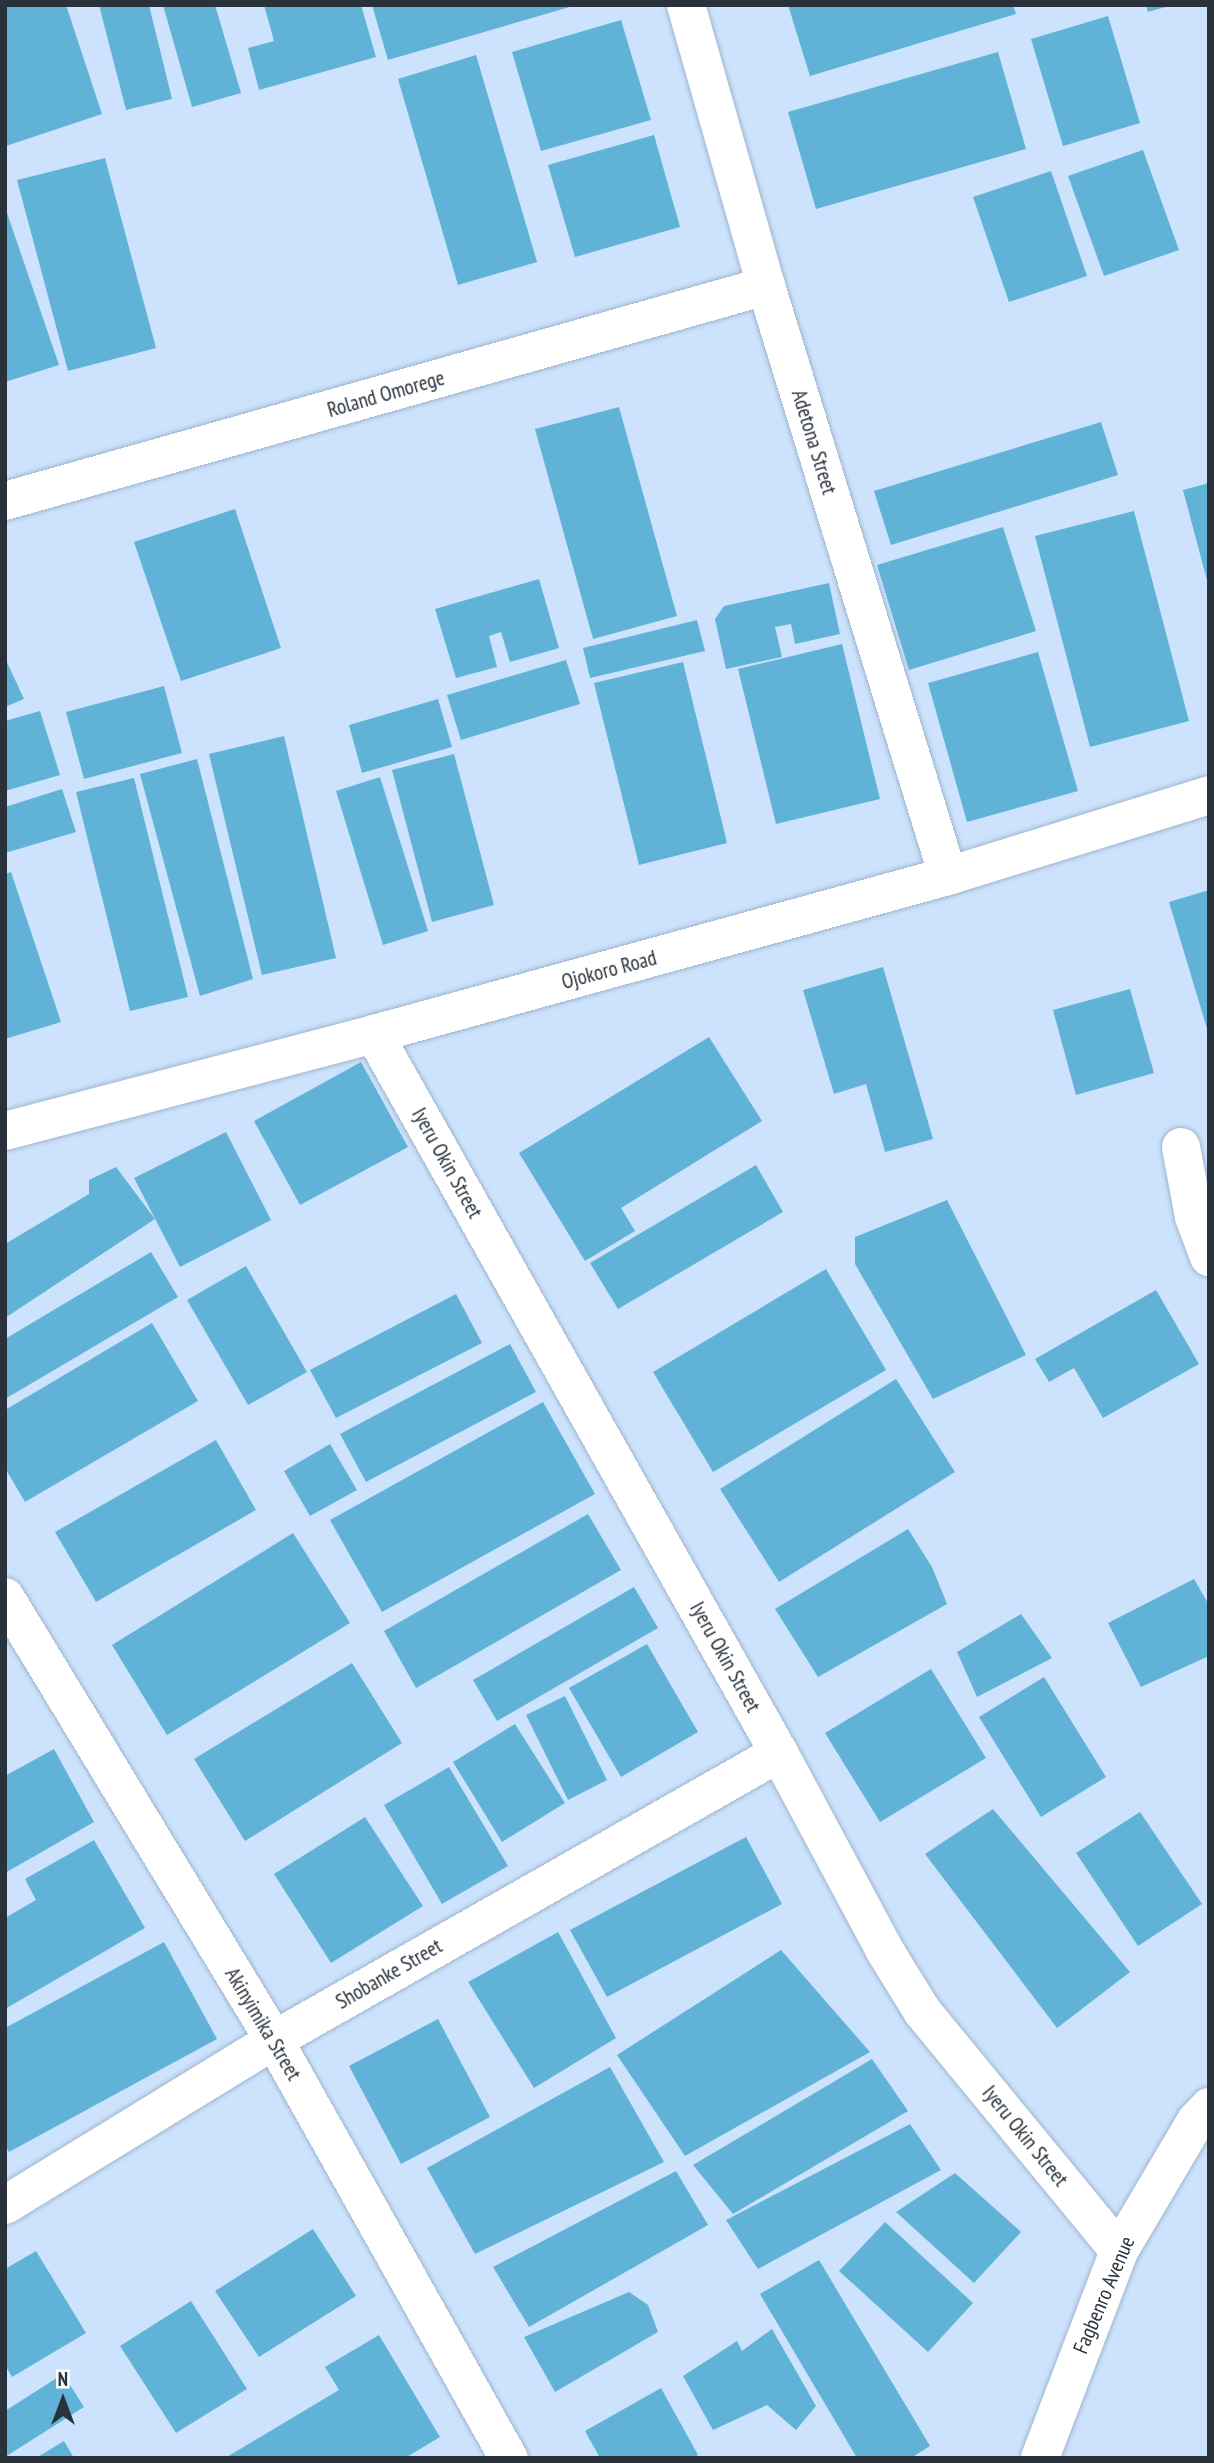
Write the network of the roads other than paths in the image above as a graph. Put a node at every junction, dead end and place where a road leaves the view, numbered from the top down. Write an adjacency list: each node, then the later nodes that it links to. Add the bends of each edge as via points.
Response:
1 (686, 5): 2 (street, Adetona Street)
2 (766, 286): 3 (street, Roland Omorege); 5 (street, Adetona Street)
3 (5, 501)
4 (1209, 795): 5 (street, Ojokoro Road)
5 (948, 876): 6 (street, Ojokoro Road)
6 (374, 1034): 7 (street, Ojokoro Road); 11 (street, Iyeru Okin Street)
7 (5, 1131)
8 (1181, 1147): 9 (street, via 1194,1217)
9 (1209, 1256)
10 (5, 1597): 12 (street, Akinyimika Street)
11 (779, 1753): 12 (street, Shobanke Street); 15 (street, Iyeru Okin Street, via 922,2011)
12 (274, 2040): 14 (street, Shobanke Street); 16 (street, Akinyimika Street)
13 (1204, 2118): 15 (street, Fagbenro Avenue)
14 (5, 2205)
15 (1119, 2251): 17 (street, Fagbenro Avenue)
16 (509, 2458)
17 (1040, 2458)

